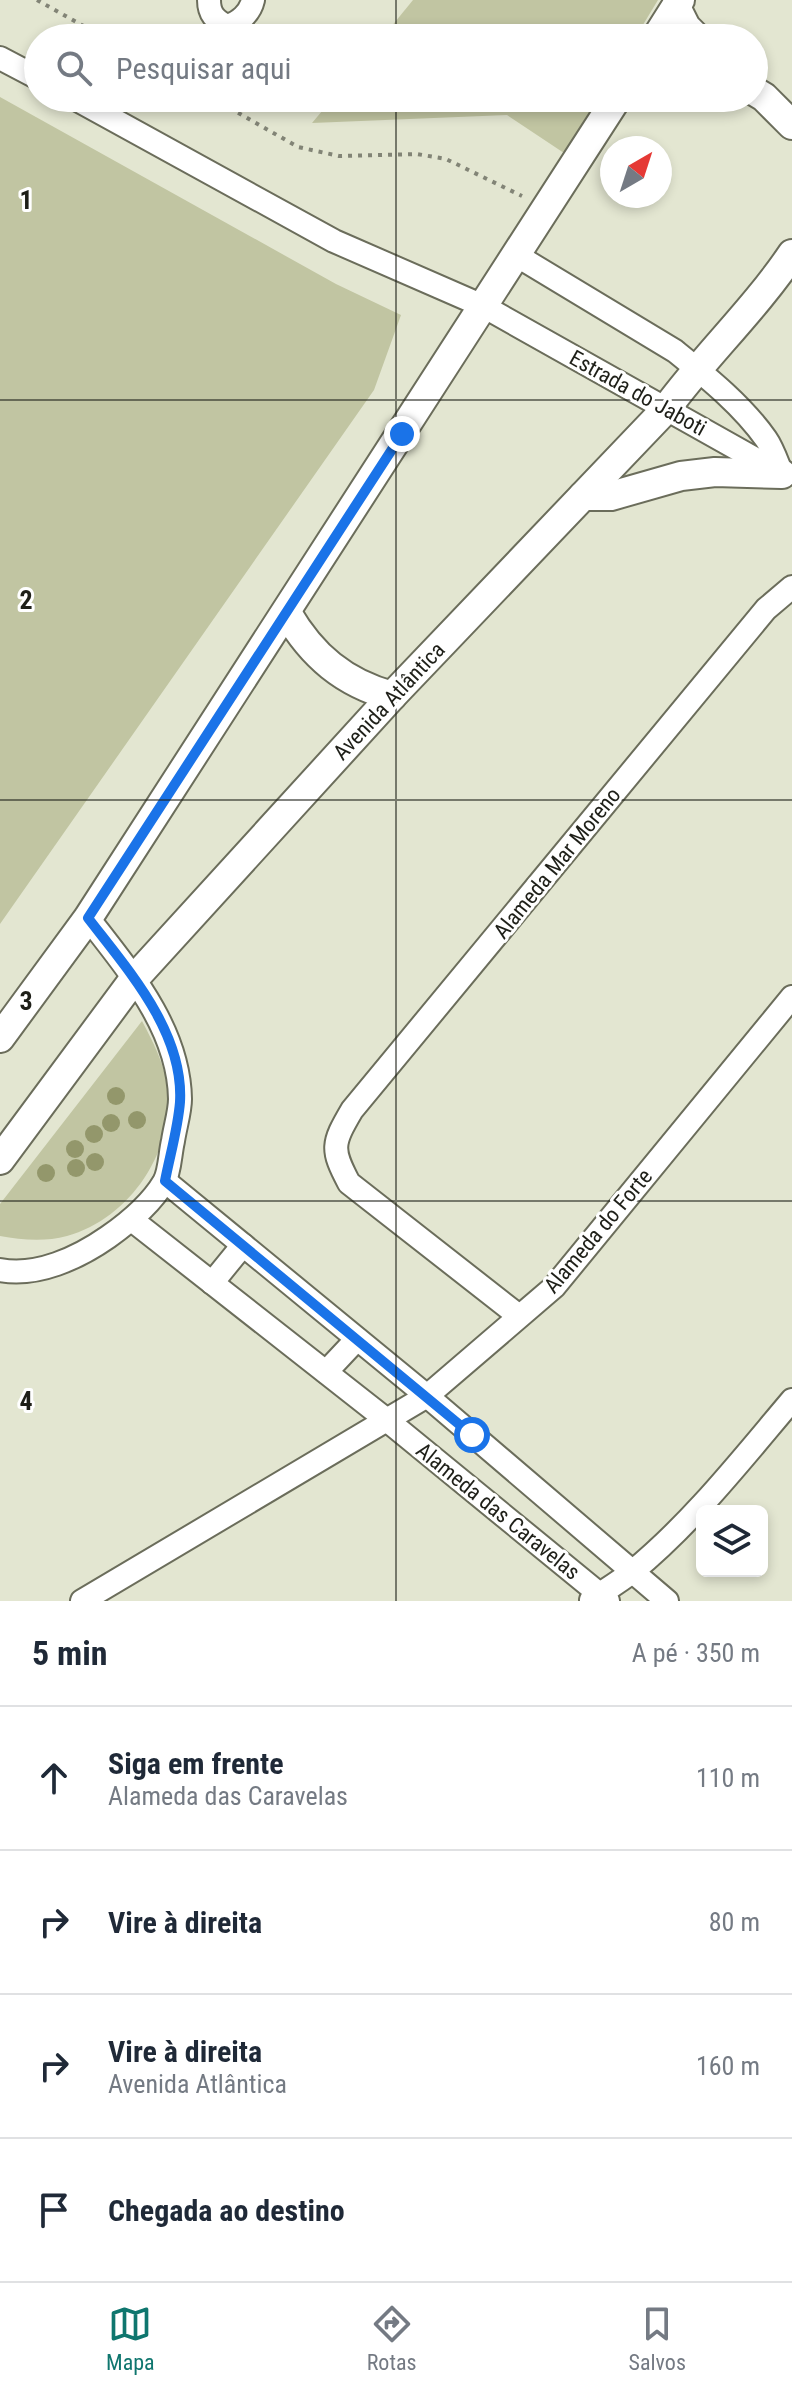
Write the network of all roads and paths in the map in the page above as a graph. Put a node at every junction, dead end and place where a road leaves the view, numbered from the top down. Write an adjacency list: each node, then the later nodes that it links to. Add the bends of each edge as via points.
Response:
1 (37, 0): 5 (path)
2 (209, 0): 6 (street, via 209,10)
3 (253, 0): 7 (street)
4 (678, 3): 8 (street); 9 (street)
5 (80, 24)
6 (223, 24)
7 (236, 24)
8 (665, 24)
9 (685, 24)
10 (0, 58): 11 (street)
11 (24, 71)
12 (768, 88): 14 (street)
13 (768, 101): 18 (street)
14 (792, 103)
15 (99, 112): 22 (street, Estrada do Jaboti, via 334,241)
16 (237, 112): 19 (path, via 298,147 339,156 417,154 446,159)
17 (608, 112): 19 (street)
18 (792, 125)
19 (546, 208): 21 (street)
20 (792, 254): 23 (street, Avenida Atlântica)
21 (516, 255): 22 (street); 23 (street)
22 (483, 306): 24 (street, Estrada do Jaboti); 28 (street)
23 (696, 368): 24 (street, Avenida Atlântica); 25 (street, via 749,417)
24 (666, 409): 25 (street, Estrada do Jaboti); 26 (street, Avenida Atlântica)
25 (787, 476): 26 (street, via 703,474 611,496)
26 (583, 496): 29 (street, Avenida Atlântica)
27 (792, 587): 40 (street, Alameda Mar Moreno, via 766,609 352,1110 337,1135 334,1148 349,1183)
28 (287, 613): 29 (street, via 308,646 337,672); 30 (street)
29 (392, 696): 31 (street, Avenida Atlântica)
30 (88, 918): 31 (street); 33 (street)
31 (134, 979): 34 (street, Avenida Atlântica); 35 (street, via 177,1063 180,1101)
32 (792, 997): 40 (street, Alameda do Forte, via 554,1287)
33 (0, 1038)
34 (0, 1160)
35 (165, 1181): 36 (street); 37 (street, Alameda das Caravelas)
36 (132, 1220): 38 (street, via 90,1250 59,1263); 39 (street, Alameda das Caravelas)
37 (243, 1245): 39 (street); 41 (street, Alameda das Caravelas)
38 (0, 1270)
39 (212, 1283): 42 (street, Alameda das Caravelas)
40 (519, 1316): 43 (street, Alameda do Forte)
41 (357, 1339): 42 (street); 43 (street, Alameda das Caravelas)
42 (326, 1372): 45 (street, Alameda das Caravelas)
43 (427, 1396): 45 (street, Alameda do Forte); 46 (street, Alameda das Caravelas)
44 (792, 1400): 46 (street, via 716,1489)
45 (388, 1421): 47 (street, Alameda das Caravelas); 48 (street, Alameda do Forte)
46 (632, 1572): 47 (street); 49 (street, Alameda das Caravelas)
47 (599, 1599)
48 (82, 1601)
49 (667, 1601)

